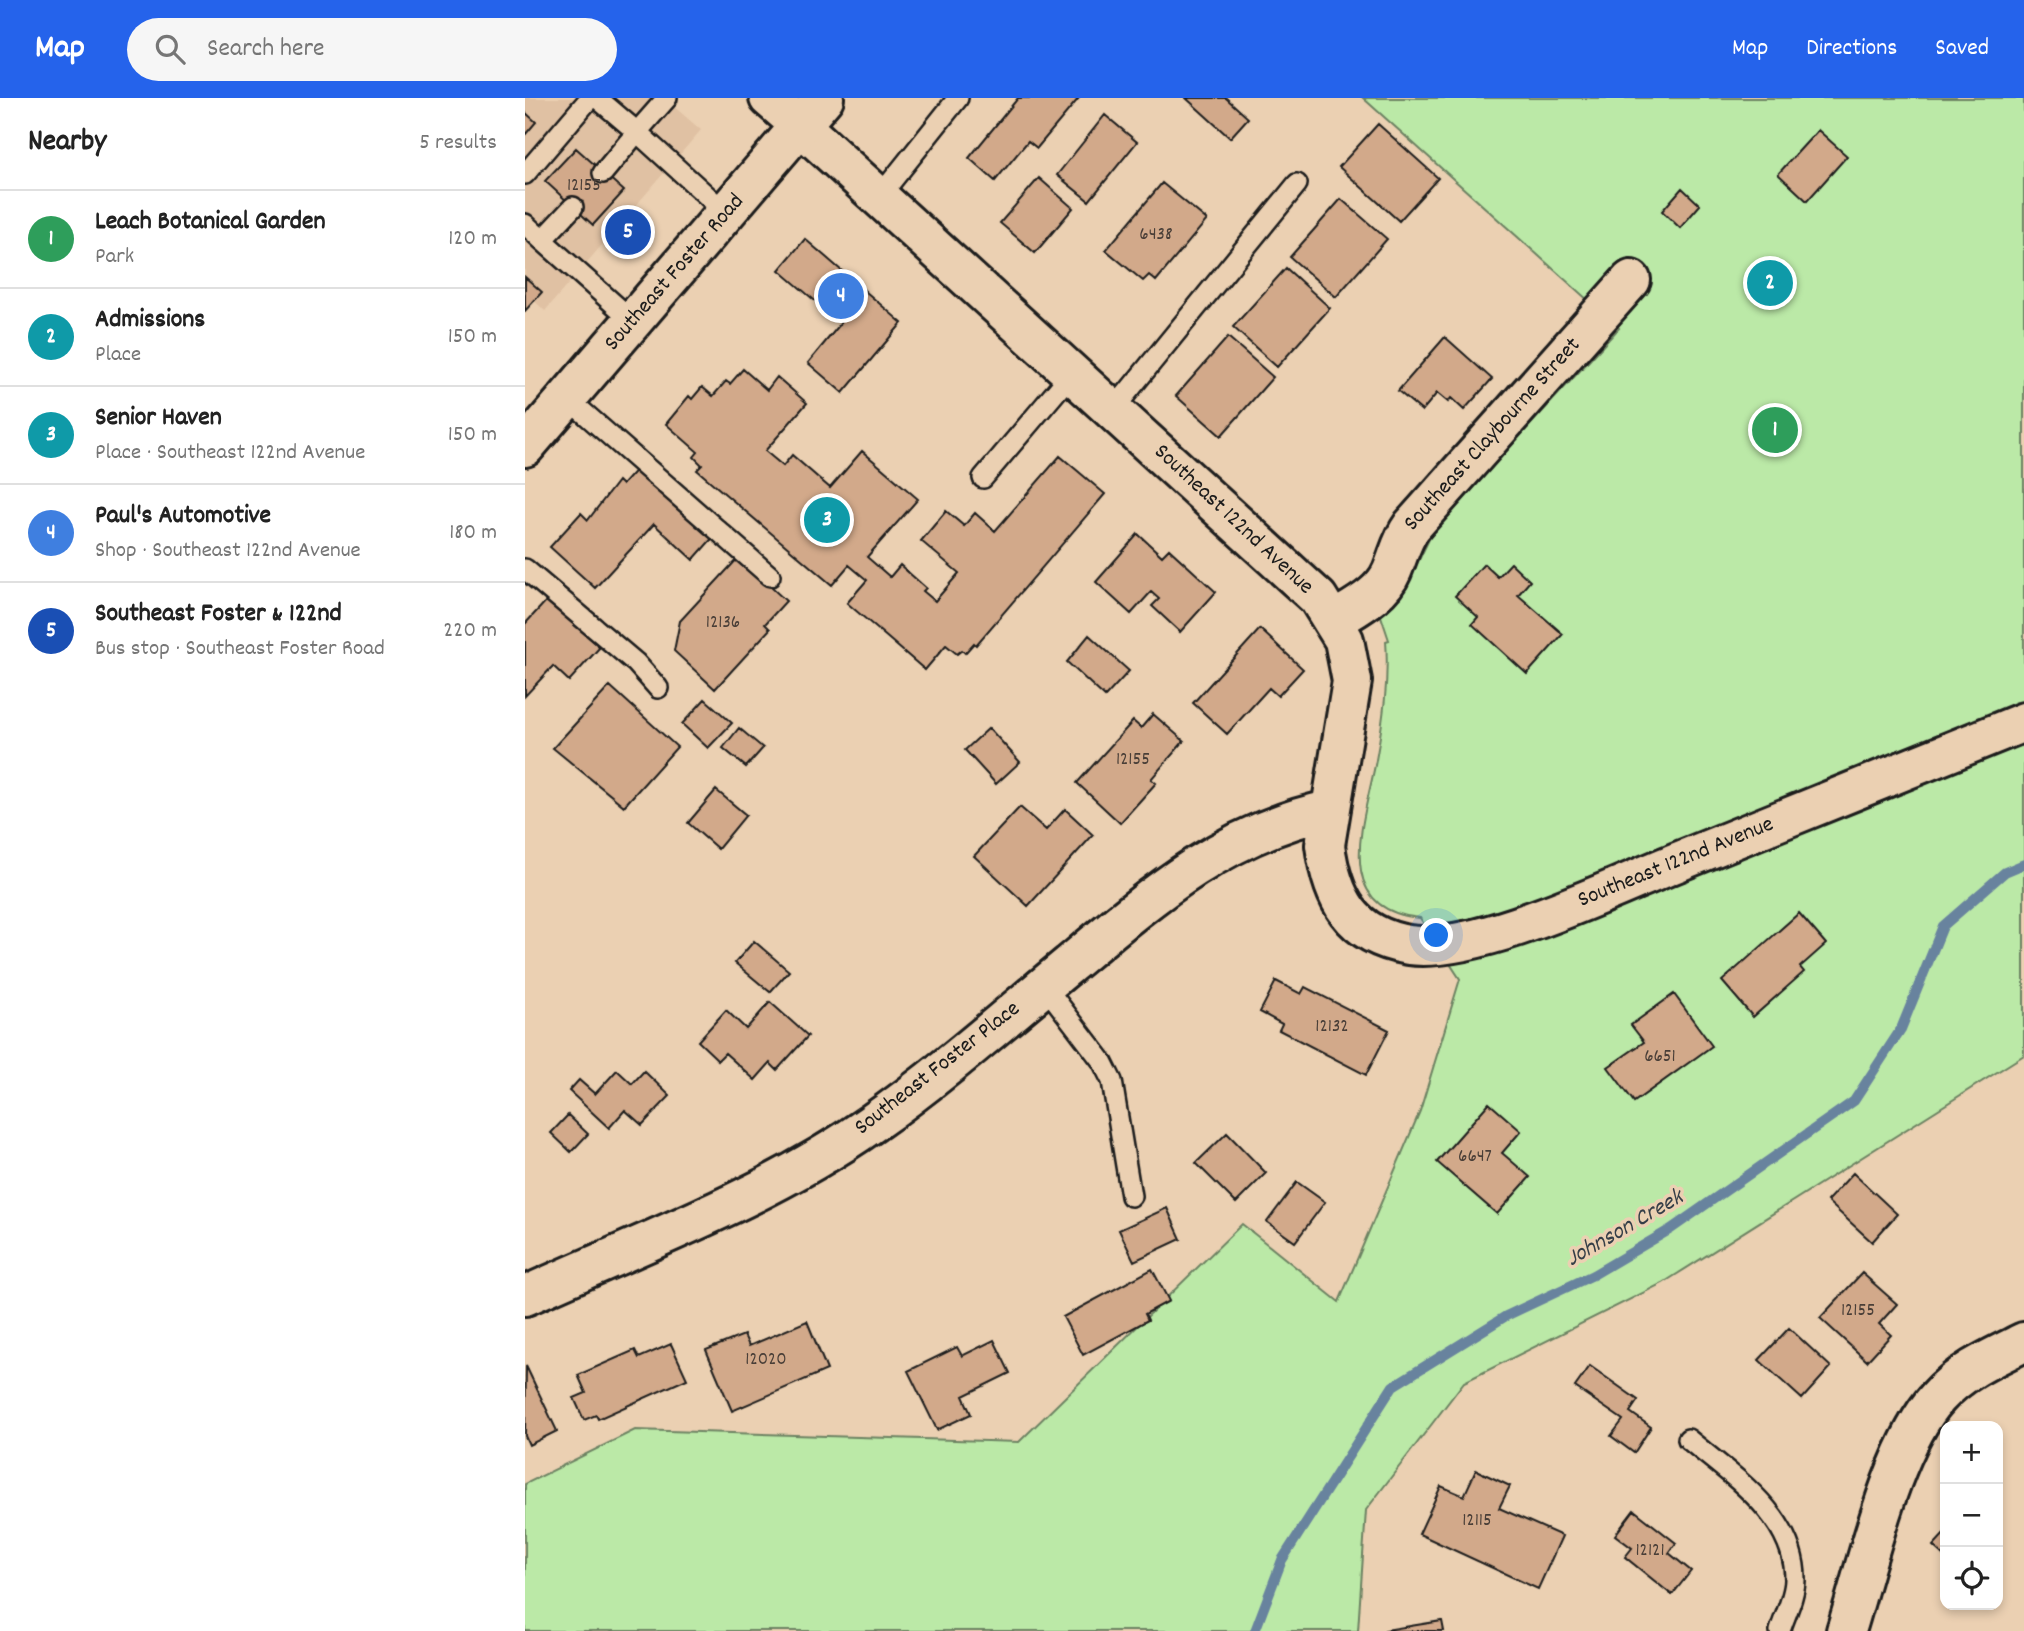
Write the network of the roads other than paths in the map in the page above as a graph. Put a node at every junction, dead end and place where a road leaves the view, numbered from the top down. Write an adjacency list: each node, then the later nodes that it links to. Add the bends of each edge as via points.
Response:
1 (590, 98): 9 (lane)
2 (597, 98): 7 (lane)
3 (667, 98): 7 (lane)
4 (769, 98): 6 (street, Southeast 122nd Avenue)
5 (958, 98): 11 (lane)
6 (812, 112): 11 (street, Southeast 122nd Avenue); 13 (street, Southeast Foster Road)
7 (637, 132): 8 (lane); 13 (lane)
8 (603, 173)
9 (525, 174)
10 (1297, 184): 20 (lane)
11 (879, 197): 18 (street, Southeast 122nd Avenue)
12 (573, 207): 15 (lane)
13 (726, 213): 17 (street, Southeast Foster Road)
14 (525, 224): 15 (lane)
15 (543, 240): 17 (lane)
16 (1632, 280): 25 (street, Southeast Claybourne Street, via 1412,526 1401,540 1383,586)
17 (633, 321): 19 (street, Southeast Foster Road)
18 (1072, 373): 20 (street, Southeast 122nd Avenue); 22 (lane)
19 (567, 398): 21 (street, Southeast Foster Road); 24 (lane)
20 (1113, 410): 25 (street, Southeast 122nd Avenue, via 1295,574)
21 (527, 440)
22 (983, 478)
23 (525, 569): 26 (lane, via 636,663)
24 (770, 576)
25 (1334, 621): 28 (street, Southeast 122nd Avenue, via 1349,657 1352,681)
26 (658, 688)
27 (2024, 722): 28 (street, Southeast 122nd Avenue, via 1536,919 1444,945 1392,941 1348,912 1334,892 1328,872)
28 (1329, 810): 29 (street, Southeast Foster Place, via 1247,836 1185,873)
29 (1044, 985): 30 (lane, via 1112,1081); 31 (street, Southeast Foster Place, via 872,1124 814,1160)
30 (1131, 1196)
31 (525, 1297)
32 (2024, 1342): 35 (street, via 1953,1383 1920,1420 1901,1457)
33 (1688, 1439): 34 (lane, via 1776,1519 1793,1555 1795,1582)
34 (1780, 1631)
35 (1846, 1631)

